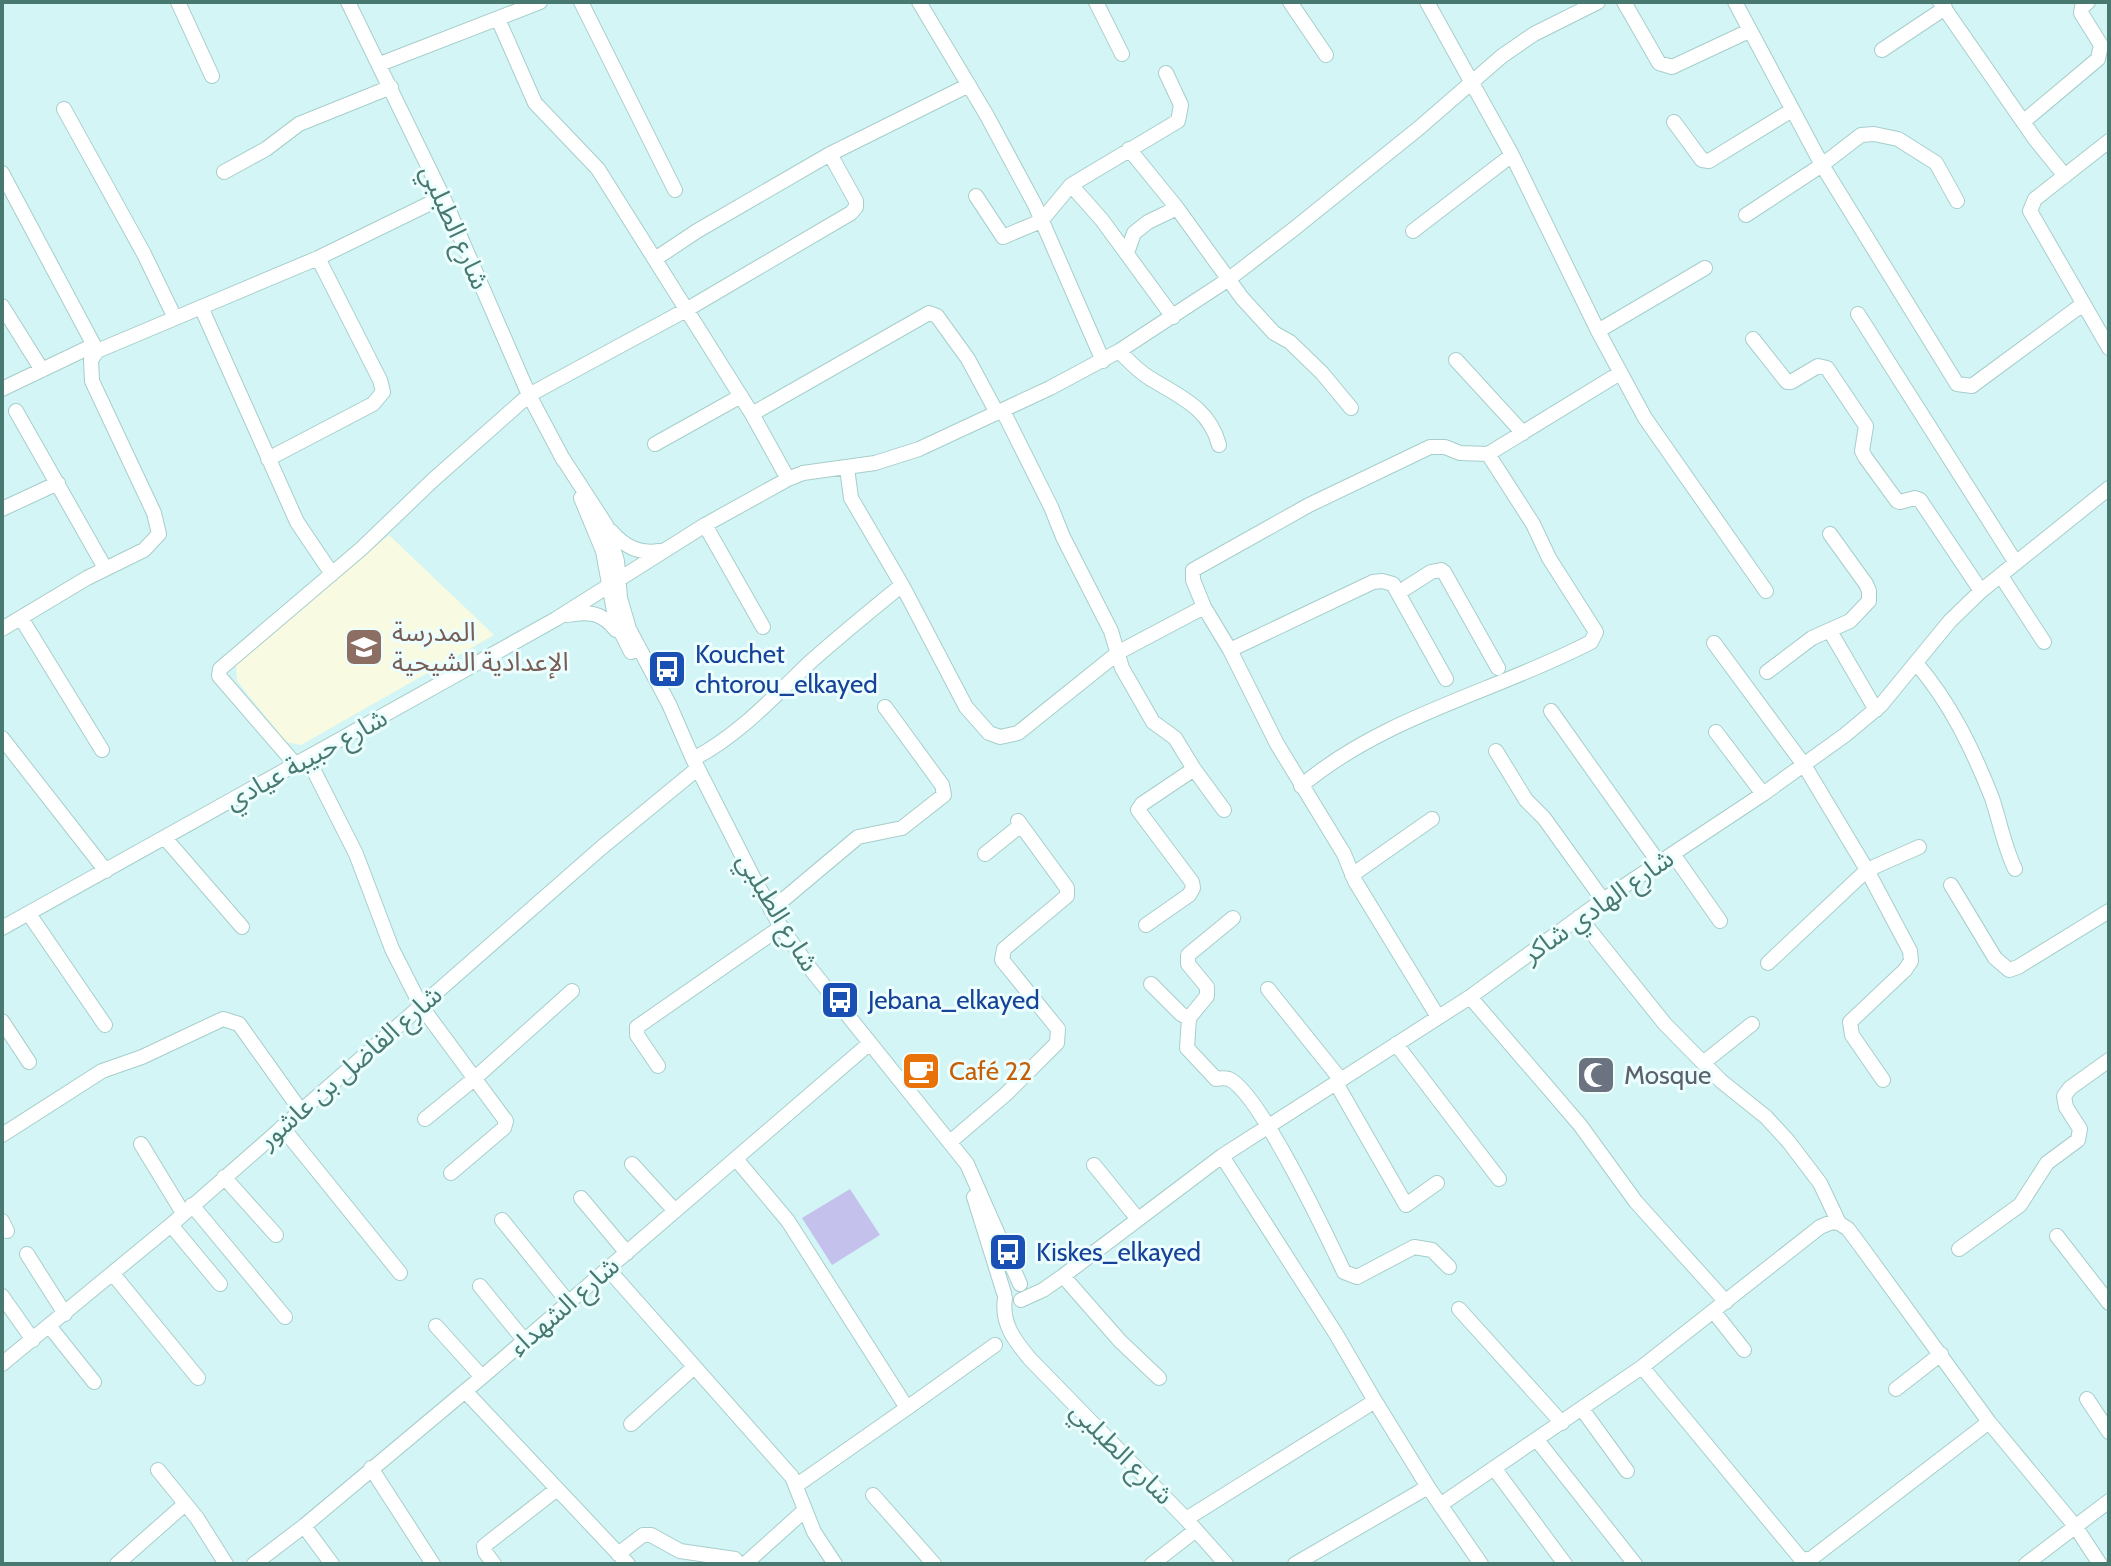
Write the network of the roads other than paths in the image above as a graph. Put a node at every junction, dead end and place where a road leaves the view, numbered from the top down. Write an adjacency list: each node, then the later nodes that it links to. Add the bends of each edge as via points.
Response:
1 (178, 2): 21 (street)
2 (348, 2): 19 (street, شارع الطبلبي)
3 (540, 2): 14 (street)
4 (581, 2): 38 (street)
5 (919, 2): 23 (street)
6 (1096, 2): 17 (street)
7 (1290, 2): 18 (street)
8 (1427, 2): 22 (street)
9 (1598, 2): 22 (street, شارع حبيبة عيادي, via 1534,34)
10 (1624, 2): 15 (street, via 1659,63 1672,67)
11 (1735, 2): 15 (street)
12 (2088, 2): 28 (street, via 2081,13 2101,45 2098,59)
13 (1942, 5): 16 (street); 28 (street)
14 (498, 19): 19 (street); 48 (street, via 535,103 592,161)
15 (1749, 31): 26 (street)
16 (1882, 50)
17 (1122, 54)
18 (1326, 55)
19 (380, 64): 24 (street, شارع الطبلبي)
20 (1166, 73): 30 (street, via 1181,105 1178,121)
21 (212, 76)
22 (1471, 82): 32 (street); 50 (street, شارع حبيبة عيادي)
23 (969, 85): 31 (street); 44 (street)
24 (391, 87): 34 (street, via 299,124); 40 (street, شارع الطبلبي)
25 (64, 109): 57 (street)
26 (1792, 110): 27 (street, via 1709,161 1702,160); 33 (street)
27 (1674, 122)
28 (2023, 122): 35 (street)
29 (2109, 141): 35 (street)
30 (1129, 149): 37 (street); 42 (street)
31 (830, 154): 48 (street); 54 (street, via 854,194 854,210)
32 (1512, 155): 45 (street); 58 (street)
33 (1822, 165): 41 (street, via 1861,135 1898,139 1936,163); 43 (street); 51 (street, via 1957,384 1972,386)
34 (224, 172)
35 (2065, 176): 51 (street, via 2035,199 2030,211)
36 (3, 177): 60 (street)
37 (1071, 185): 44 (street); 46 (street)
38 (675, 190)
39 (976, 196): 44 (street, via 1003,237)
40 (443, 197): 47 (street); 68 (street, شارع الطبلبي)
41 (1957, 201)
42 (1177, 208): 46 (street, via 1134,233); 50 (street)
43 (1746, 215)
44 (1041, 221): 64 (street)
45 (1413, 231)
46 (1127, 253): 56 (street)
47 (318, 258): 53 (street); 79 (street, via 383,392 373,404)
48 (655, 259): 54 (street)
49 (1705, 268): 58 (street)
50 (1229, 279): 56 (street, شارع حبيبة عيادي); 70 (street, via 1274,333 1322,373)
51 (2083, 304): 61 (street)
52 (2, 306): 65 (street)
53 (201, 307): 57 (street); 79 (street)
54 (686, 310): 68 (street); 69 (street)
55 (1858, 314): 89 (street)
56 (1173, 317): 62 (street, شارع حبيبة عيادي)
57 (175, 318): 60 (street)
58 (1598, 331): 66 (street)
59 (1753, 339): 96 (street, via 1787,382 1818,366 1827,368 1866,426 1865,457 1897,501 1920,500)
60 (95, 348): 65 (street); 90 (street, via 92,381 159,534 144,550)
61 (2109, 348)
62 (1119, 351): 64 (street, شارع حبيبة عيادي); 76 (street, via 1201,411)
63 (1456, 360): 74 (street)
64 (1103, 361): 72 (street, شارع حبيبة عيادي)
65 (42, 370): 67 (street)
66 (1620, 373): 74 (street); 95 (street, via 1652,430)
67 (2, 389)
68 (529, 395): 77 (street, شارع الطبلبي); 91 (street)
69 (741, 396): 73 (street); 75 (street)
70 (1351, 408)
71 (16, 411): 82 (street)
72 (1000, 412): 73 (street, via 968,359 937,316 929,313); 80 (street, شارع حبيبة عيادي, via 919,449); 108 (street)
73 (752, 414): 81 (street)
74 (1523, 433): 78 (street)
75 (655, 444)
76 (1219, 445)
77 (560, 454): 85 (street, شارع الطبلبي); 93 (street, شارع الطبلبي, via 599,538)
78 (1488, 454): 98 (street, via 1430,447 1295,512 1193,570); 125 (street, via 1596,632 1594,640 1386,730)
79 (268, 459): 91 (street, via 297,522)
80 (847, 468): 81 (street, شارع حبيبة عيادي); 94 (street, via 851,498)
81 (788, 479): 86 (street, شارع حبيبة عيادي)
82 (58, 483): 84 (street); 90 (street)
83 (2109, 488): 89 (street, شارع الهادي شاكر)
84 (2, 509)
85 (606, 525): 88 (street, via 632,549 654,552); 93 (street, شارع الطبلبي, via 617,561)
86 (705, 525): 88 (street, شارع حبيبة عيادي); 101 (street)
87 (1830, 534): 103 (street, via 1866,584 1869,601 1850,621)
88 (671, 546): 93 (street, شارع حبيبة عيادي)
89 (2016, 563): 92 (street, شارع الهادي شاكر)
90 (105, 568): 99 (street)
91 (332, 574): 121 (street, via 219,673)
92 (2001, 576): 96 (street, شارع الهادي شاكر); 105 (street)
93 (613, 583): 100 (street, شارع حبيبة عيادي); 104 (street, شارع الطبلبي); 117 (street, شارع الطبلبي, via 629,629)
94 (902, 585): 108 (street, via 966,707 989,733 1000,737 1018,733); 122 (street, شارع الفاضل بن عاشور)
95 (1766, 591)
96 (1981, 591): 109 (street, شارع الهادي شاكر)
97 (1398, 593): 107 (street, via 1393,584 1373,582); 110 (street, via 1431,572 1444,572); 112 (street)
98 (1204, 607): 107 (street); 108 (street)
99 (21, 618): 102 (street); 119 (street)
100 (556, 619): 104 (street, via 578,613 601,615); 121 (street, شارع حبيبة عيادي)
101 (763, 627)
102 (2, 629)
103 (1830, 631): 111 (street); 114 (street)
104 (622, 637): 117 (street, شارع الطبلبي)
105 (2044, 642)
106 (1714, 643): 123 (street)
107 (1230, 650): 125 (street)
108 (1119, 652): 124 (street, via 1122,668 1153,722 1175,738)
109 (1916, 663): 114 (street, شارع الهادي شاكر); 134 (street, via 1954,714 1991,797)
110 (1498, 668)
111 (1767, 672)
112 (1446, 679)
113 (885, 707): 140 (street, via 944,795 902,828 858,837)
114 (1876, 710): 123 (street, شارع الهادي شاكر)
115 (1551, 711): 133 (street)
116 (1716, 732): 126 (street)
117 (682, 737): 122 (street, شارع الطبلبي)
118 (2, 738): 136 (street)
119 (102, 750)
120 (1496, 751): 139 (street, via 1526,800)
121 (302, 762): 129 (street, شارع حبيبة عيادي); 155 (street, via 356,854 392,949)
122 (695, 764): 140 (street, شارع الطبلبي); 155 (street, شارع الفاضل بن عاشور)
123 (1804, 765): 126 (street, شارع الهادي شاكر); 135 (street)
124 (1194, 769): 127 (street); 146 (street, via 1138,810 1193,888)
125 (1301, 786): 137 (street)
126 (1763, 794): 132 (street, شارع الهادي شاكر)
127 (1224, 810)
128 (1432, 819): 137 (street)
129 (165, 838): 136 (street, شارع حبيبة عيادي); 147 (street)
130 (1919, 847): 135 (street)
131 (985, 854): 176 (street, via 1020,823 1067,888 1067,896 1004,949 1002,960 1058,1029 1057,1043)
132 (1673, 854): 133 (street, شارع الهادي شاكر); 145 (street)
133 (1659, 863): 139 (street, شارع الهادي شاكر)
134 (2015, 869)
135 (1867, 870): 150 (street); 168 (street, via 1912,956 1905,970 1850,1022 1852,1035)
136 (106, 871): 142 (street, شارع حبيبة عيادي)
137 (1352, 875): 156 (street)
138 (1951, 885): 141 (street, via 1995,958 2009,970)
139 (1603, 900): 143 (street, شارع الهادي شاكر)
140 (771, 910): 148 (street, شارع الطبلبي)
141 (2109, 911)
142 (29, 914): 149 (street, شارع حبيبة عيادي); 160 (street)
143 (1579, 917): 154 (street, شارع الهادي شاكر); 165 (street)
144 (1233, 918): 157 (street, via 1188,955 1188,964 1207,987 1207,996)
145 (1720, 921)
146 (1146, 925)
147 (242, 927)
148 (781, 927): 161 (street, شارع الطبلبي); 166 (street, via 637,1027)
149 (2, 928)
150 (1768, 963)
151 (1151, 984): 157 (street)
152 (1268, 989): 169 (street)
153 (572, 991): 167 (street)
154 (1470, 997): 156 (street, شارع الهادي شاكر); 207 (street, via 1580,1125 1636,1202)
155 (421, 1006): 167 (street); 170 (street, شارع الفاضل بن عاشور)
156 (1438, 1017): 162 (street, شارع الهادي شاكر)
157 (1189, 1018): 173 (street, via 1187,1048 1216,1079 1227,1078 1238,1086)
158 (2, 1021): 164 (street)
159 (1752, 1024): 165 (street)
160 (105, 1025)
161 (870, 1043): 176 (street, شارع الطبلبي); 178 (street, شارع الشهداء)
162 (1396, 1044): 169 (street, شارع الهادي شاكر); 183 (street)
163 (2109, 1060): 194 (street, via 2066,1092 2066,1107 2080,1129 2078,1140 2047,1163 2020,1205)
164 (29, 1062)
165 (1703, 1063): 190 (street, via 1766,1117 1799,1154)
166 (658, 1066)
167 (474, 1079): 171 (street); 181 (street, via 506,1123)
168 (1883, 1080)
169 (1339, 1081): 173 (street, شارع الهادي شاكر); 184 (street, via 1406,1205)
170 (301, 1111): 172 (street, شارع الفاضل بن عاشور); 174 (street, via 239,1024 223,1019 94,1076)
171 (425, 1119)
172 (282, 1127): 182 (street, شارع الفاضل بن عاشور); 199 (street)
173 (1267, 1127): 177 (street, شارع الهادي شاكر); 197 (street, via 1344,1272 1357,1277 1414,1247 1432,1250)
174 (2, 1135)
175 (141, 1144): 186 (street)
176 (952, 1145): 204 (street, شارع الطبلبي, via 976,1184)
177 (1222, 1156): 188 (street, شارع الهادي شاكر); 230 (street)
178 (736, 1159): 187 (street, شارع الشهداء); 231 (street, via 788,1221)
179 (632, 1164): 187 (street)
180 (1094, 1165): 188 (street)
181 (451, 1173)
182 (224, 1177): 186 (street, شارع الفاضل بن عاشور); 192 (street)
183 (1499, 1179)
184 (1437, 1183)
185 (581, 1198): 195 (street)
186 (188, 1209): 191 (street, شارع الفاضل بن عاشور); 212 (street)
187 (675, 1211): 195 (street, شارع الشهداء)
188 (1137, 1218): 201 (street, شارع الهادي شاكر)
189 (502, 1220): 206 (street)
190 (1839, 1223): 207 (street, via 1820,1227); 219 (street)
191 (171, 1225): 200 (street, شارع الفاضل بن عاشور); 202 (street)
192 (276, 1235)
193 (2057, 1236): 208 (street)
194 (1959, 1249)
195 (627, 1253): 198 (street, شارع الشهداء)
196 (27, 1254): 211 (street)
197 (1449, 1267)
198 (608, 1269): 206 (street, شارع الشهداء); 222 (street)
199 (400, 1273)
200 (113, 1274): 211 (street, شارع الفاضل بن عاشور); 224 (street)
201 (1058, 1279): 204 (street); 225 (street)
202 (220, 1284)
203 (480, 1286): 216 (street)
204 (1015, 1294): 250 (street, شارع الطبلبي, via 1004,1320 1017,1343)
205 (2, 1296): 215 (street)
206 (568, 1302): 216 (street, شارع الشهداء)
207 (1726, 1302): 210 (street)
208 (2109, 1303)
209 (1459, 1309): 234 (street)
210 (1714, 1312): 218 (street); 221 (street)
211 (65, 1314): 214 (street, شارع الفاضل بن عاشور)
212 (285, 1317)
213 (436, 1326): 223 (street)
214 (50, 1327): 215 (street, شارع الفاضل بن عاشور); 226 (street)
215 (33, 1340): 220 (street, شارع الفاضل بن عاشور)
216 (524, 1340): 223 (street, شارع الشهداء)
217 (995, 1345): 231 (street)
218 (1744, 1350)
219 (1941, 1354): 227 (street); 233 (street)
220 (2, 1364)
221 (1642, 1367): 232 (street); 233 (street, via 1804,1560)
222 (693, 1368): 235 (street); 242 (street)
223 (482, 1377): 228 (street, شارع الشهداء)
224 (198, 1378)
225 (1159, 1378)
226 (94, 1382)
227 (1896, 1389)
228 (465, 1391): 238 (street, شارع الشهداء); 244 (street)
229 (2087, 1399): 236 (street)
230 (1375, 1401): 243 (street); 250 (street)
231 (907, 1408): 242 (street)
232 (1582, 1409): 234 (street); 241 (street)
233 (1989, 1422): 252 (street)
234 (1562, 1423): 237 (street)
235 (631, 1424)
236 (2109, 1432)
237 (1537, 1440): 239 (street); 268 (street)
238 (371, 1468): 251 (street, شارع الشهداء); 258 (street)
239 (1494, 1468): 248 (street); 267 (street)
240 (158, 1470): 247 (street)
241 (1627, 1471)
242 (797, 1485): 249 (street)
243 (1428, 1487): 248 (street); 265 (street)
244 (557, 1489): 253 (street); 259 (street, via 484,1546)
245 (873, 1495): 262 (street)
246 (2109, 1501): 252 (street)
247 (185, 1504): 254 (street); 255 (street)
248 (1440, 1505): 266 (street)
249 (805, 1510): 260 (street); 261 (street)
250 (1191, 1524): 263 (street); 264 (street, شارع الطبلبي)
251 (304, 1526): 256 (street, شارع الشهداء); 257 (street)
252 (2075, 1526): 269 (street); 270 (street)
253 (623, 1559): 260 (street, via 643,1535 651,1535 680,1551)
254 (117, 1564)
255 (226, 1564)
256 (254, 1564)
257 (332, 1564)
258 (433, 1564)
259 (494, 1564)
260 (742, 1564)
261 (835, 1564)
262 (934, 1564)
263 (1152, 1564)
264 (1226, 1564)
265 (1295, 1564)
266 (1481, 1564)
267 (1565, 1564)
268 (1635, 1564)
269 (2026, 1564)
270 (2100, 1564)

